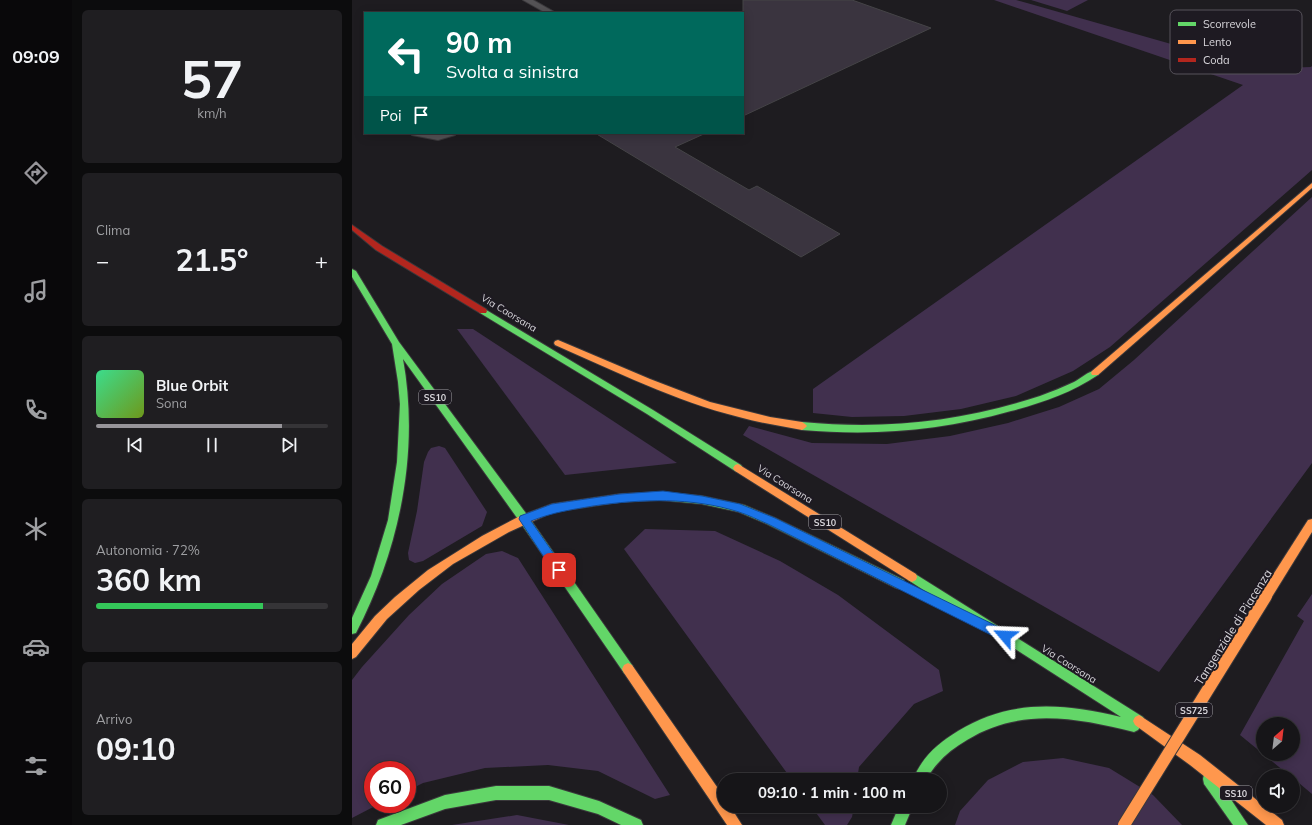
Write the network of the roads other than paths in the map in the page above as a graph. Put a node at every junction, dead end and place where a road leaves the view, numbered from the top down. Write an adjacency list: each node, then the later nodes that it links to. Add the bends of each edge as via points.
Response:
1 (527, 0): 2 (lane)
2 (550, 12)
3 (422, 134): 4 (lane, via 438,137)
4 (448, 134)
5 (1312, 185): 8 (main road, via 1111,360 1084,380 1019,406 926,427 880,431 833,429 785,423 728,410 681,395)
6 (352, 227): 8 (main road, Via Caorsana / SS10, via 379,248)
7 (352, 271): 9 (main road, SS10)
8 (491, 315): 17 (main road, Via Caorsana / SS10)
9 (396, 344): 10 (main road, SS10); 16 (main road, via 404,403 395,516 380,566)
10 (524, 519): 14 (main road, via 552,508 620,498 663,496 702,500 740,508 771,521); 18 (main road, via 488,536 415,585 382,616); 25 (main road, SS10)
11 (1312, 524): 13 (main road, Tangenziale di Piacenza / SS725)
12 (1312, 533): 13 (main road)
13 (1274, 583): 27 (main road, Tangenziale di Piacenza / SS725, bridge)
14 (906, 587)
15 (927, 598): 17 (main road)
16 (352, 629)
17 (1005, 636): 19 (main road, Via Caorsana / SS10)
18 (352, 653)
19 (1156, 732): 20 (main road, Via Caorsana / SS10); 21 (main road, via 1107,718 1067,712 1030,711 991,718 958,736 930,760)
20 (1195, 760): 28 (main road); 29 (main road, Via Caorsana / SS10)
21 (923, 773)
22 (903, 813): 26 (main road)
23 (383, 825): 24 (main road, via 445,802 496,793 549,793 599,808)
24 (636, 825)
25 (735, 825)
26 (898, 825)
27 (1124, 825)
28 (1240, 825)
29 (1277, 825)

